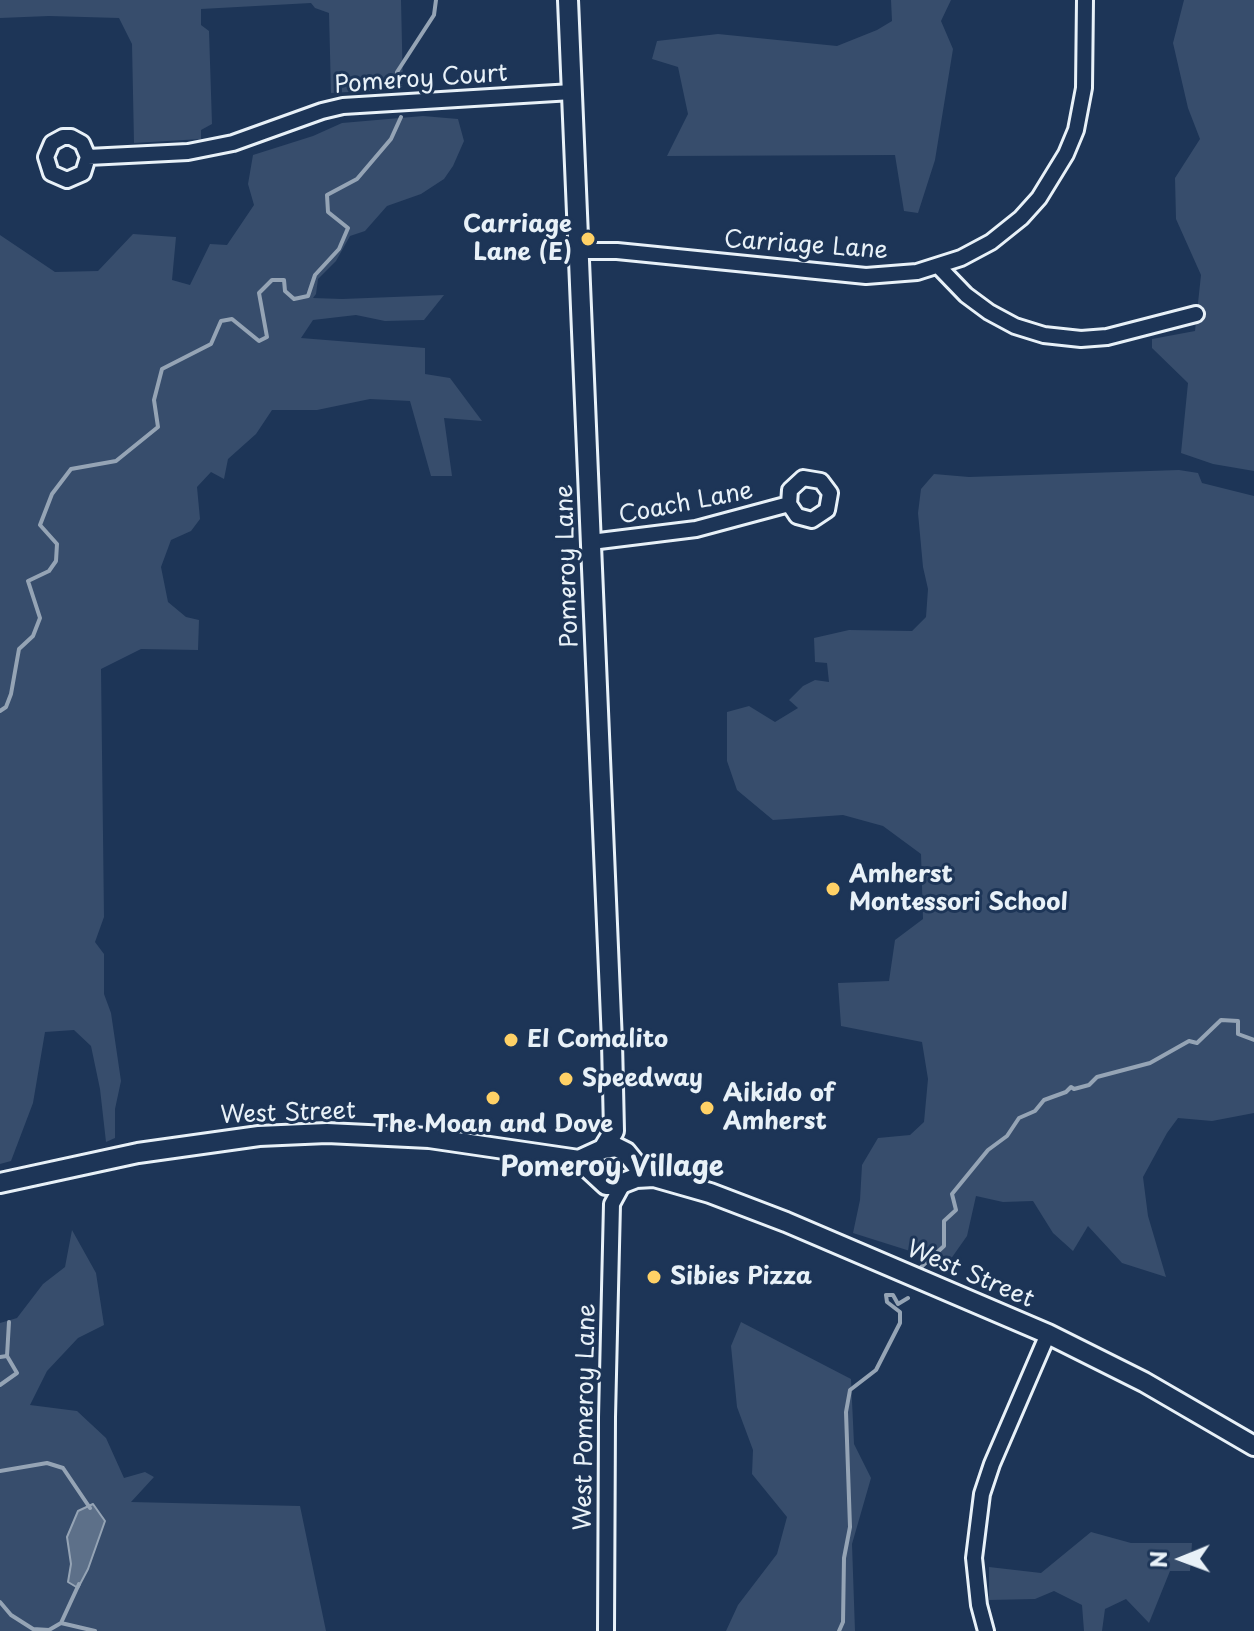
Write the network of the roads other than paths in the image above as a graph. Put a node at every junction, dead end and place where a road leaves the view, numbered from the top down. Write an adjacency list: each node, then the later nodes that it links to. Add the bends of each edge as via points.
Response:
1 (568, 0): 3 (main road, Pomeroy Lane)
2 (1085, 0): 6 (street, Carriage Lane, via 1084,88 1066,154 1039,198 1011,227)
3 (572, 92): 4 (street, Pomeroy Court, via 350,105 209,149); 5 (main road, Pomeroy Lane)
4 (88, 157)
5 (578, 251): 6 (street, Carriage Lane, via 866,276); 9 (main road, Pomeroy Lane)
6 (939, 267): 7 (street, via 989,312 1044,335 1107,337)
7 (1196, 314)
8 (789, 504): 9 (street, Coach Lane, via 696,529)
9 (591, 542): 10 (main road, Pomeroy Lane)
10 (614, 1131): 11 (main road); 12 (main road, Pomeroy Lane)
11 (602, 1150): 12 (main road, West Street, via 616,1147); 13 (main road, West Street); 15 (main road, via 593,1165)
12 (628, 1156): 14 (main road, West Street); 16 (main road, via 631,1172)
13 (579, 1160): 15 (main road); 17 (main road, West Street, via 429,1138 289,1134 206,1141)
14 (654, 1177): 16 (main road, West Street); 19 (main road, West Street, via 786,1222)
15 (598, 1178): 16 (main road, West Street, via 612,1186); 18 (street, West Pomeroy Lane)
16 (624, 1182): 18 (street, West Pomeroy Lane)
17 (0, 1183)
18 (612, 1204): 21 (street, West Pomeroy Lane)
19 (1048, 1334): 20 (main road, West Street); 22 (street, via 982,1494 974,1558)
20 (1254, 1446)
21 (606, 1631)
22 (986, 1631)

